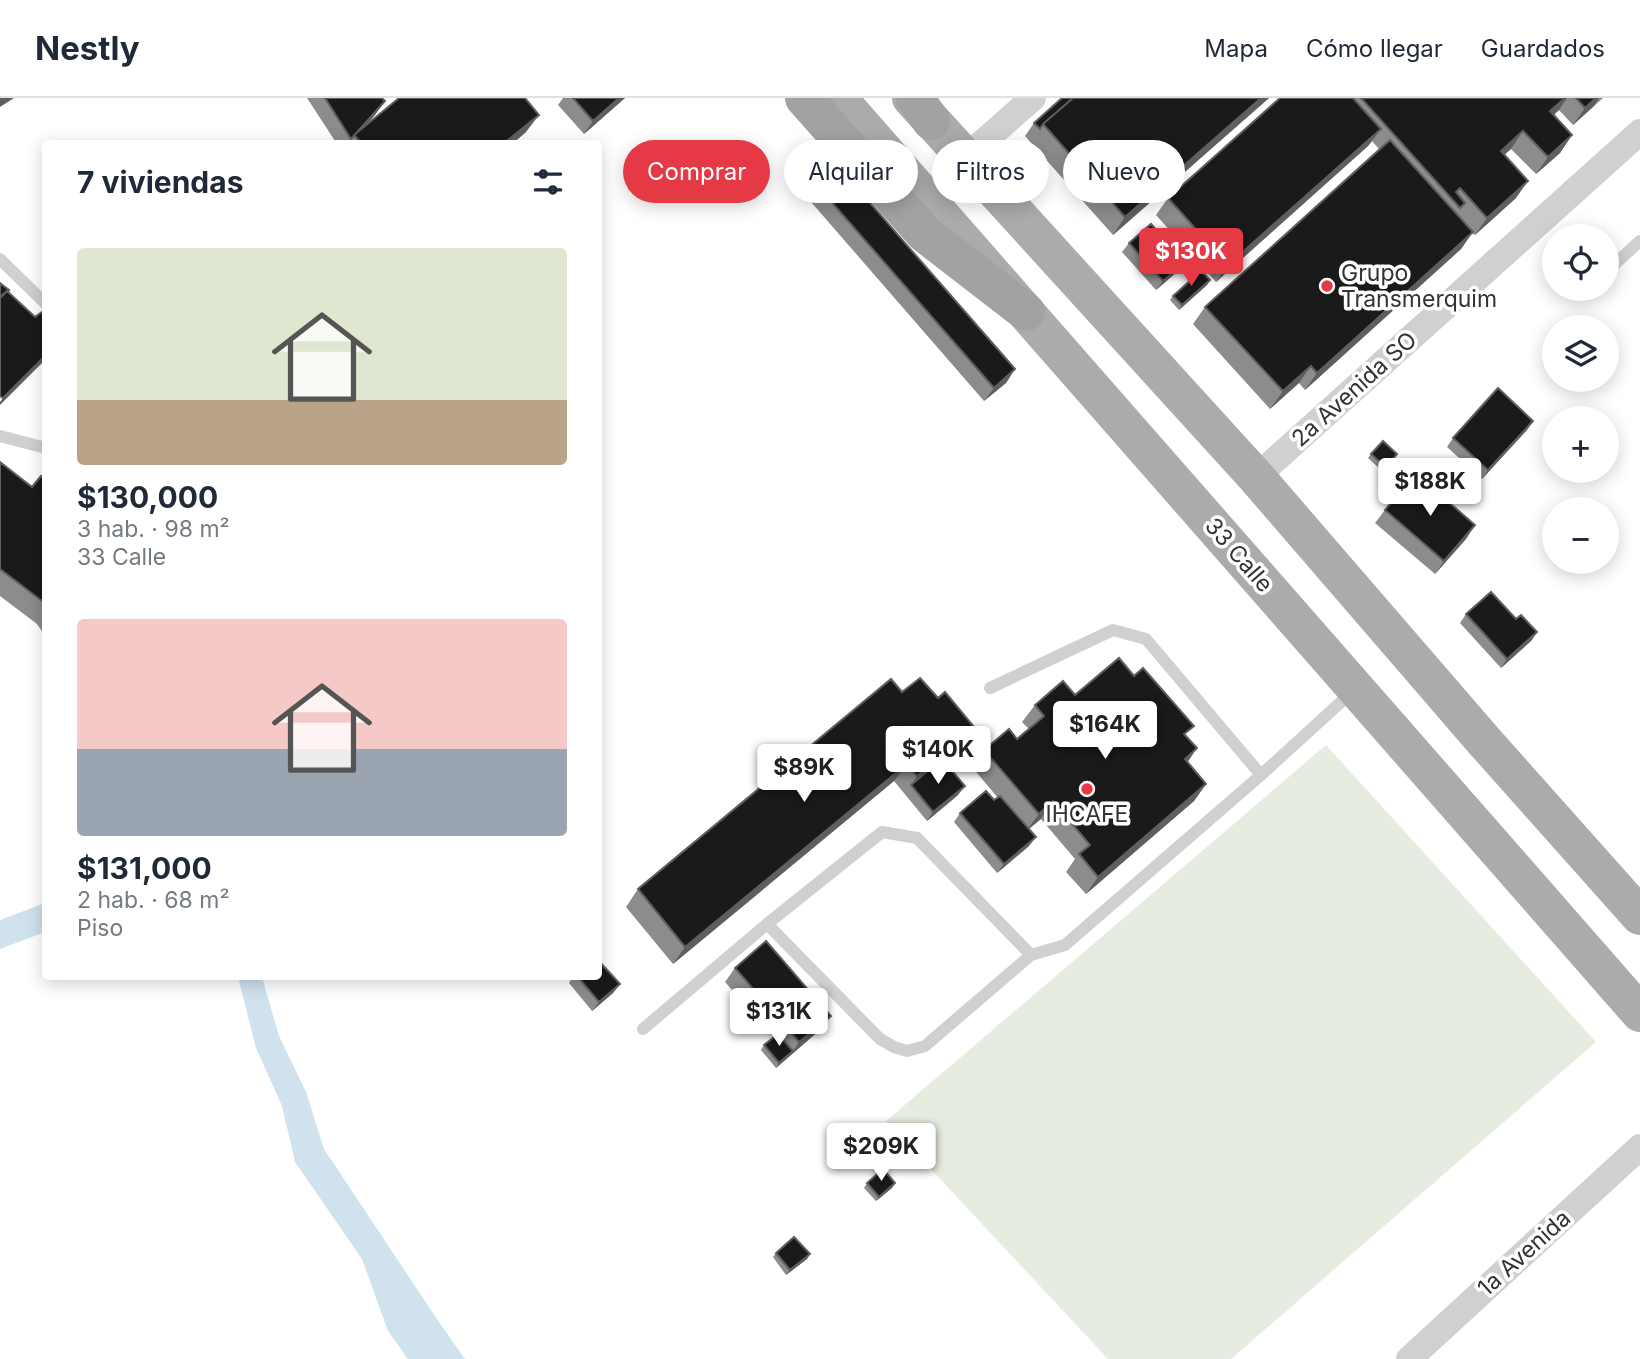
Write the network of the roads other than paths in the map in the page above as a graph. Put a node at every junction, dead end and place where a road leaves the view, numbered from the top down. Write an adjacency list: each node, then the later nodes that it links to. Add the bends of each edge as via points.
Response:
1 (804, 98): 13 (highway, via 925,234)
2 (838, 98): 13 (main road, 33 Calle)
3 (1033, 98): 7 (street)
4 (919, 106): 6 (main road)
5 (1640, 132): 16 (street, 2a Avenida SO)
6 (949, 140)
7 (985, 140)
8 (1006, 203): 16 (main road)
9 (1640, 241): 11 (lane)
10 (0, 259): 12 (lane)
11 (1619, 260)
12 (42, 299)
13 (1026, 312): 18 (main road, 33 Calle)
14 (0, 436): 15 (lane)
15 (42, 447)
16 (1256, 477): 20 (main road)
17 (990, 688): 19 (lane, via 1113,629 1146,639)
18 (1356, 689): 19 (lane); 23 (main road, 33 Calle)
19 (1261, 775): 22 (lane, via 1065,945)
20 (1640, 916)
21 (767, 924): 22 (lane, via 882,832 917,838); 22 (lane, via 880,1040 907,1051 925,1046); 24 (lane)
22 (1031, 955)
23 (1640, 1013)
24 (643, 1029)
25 (1640, 1147): 26 (street, 1a Avenida)
26 (1409, 1359)

